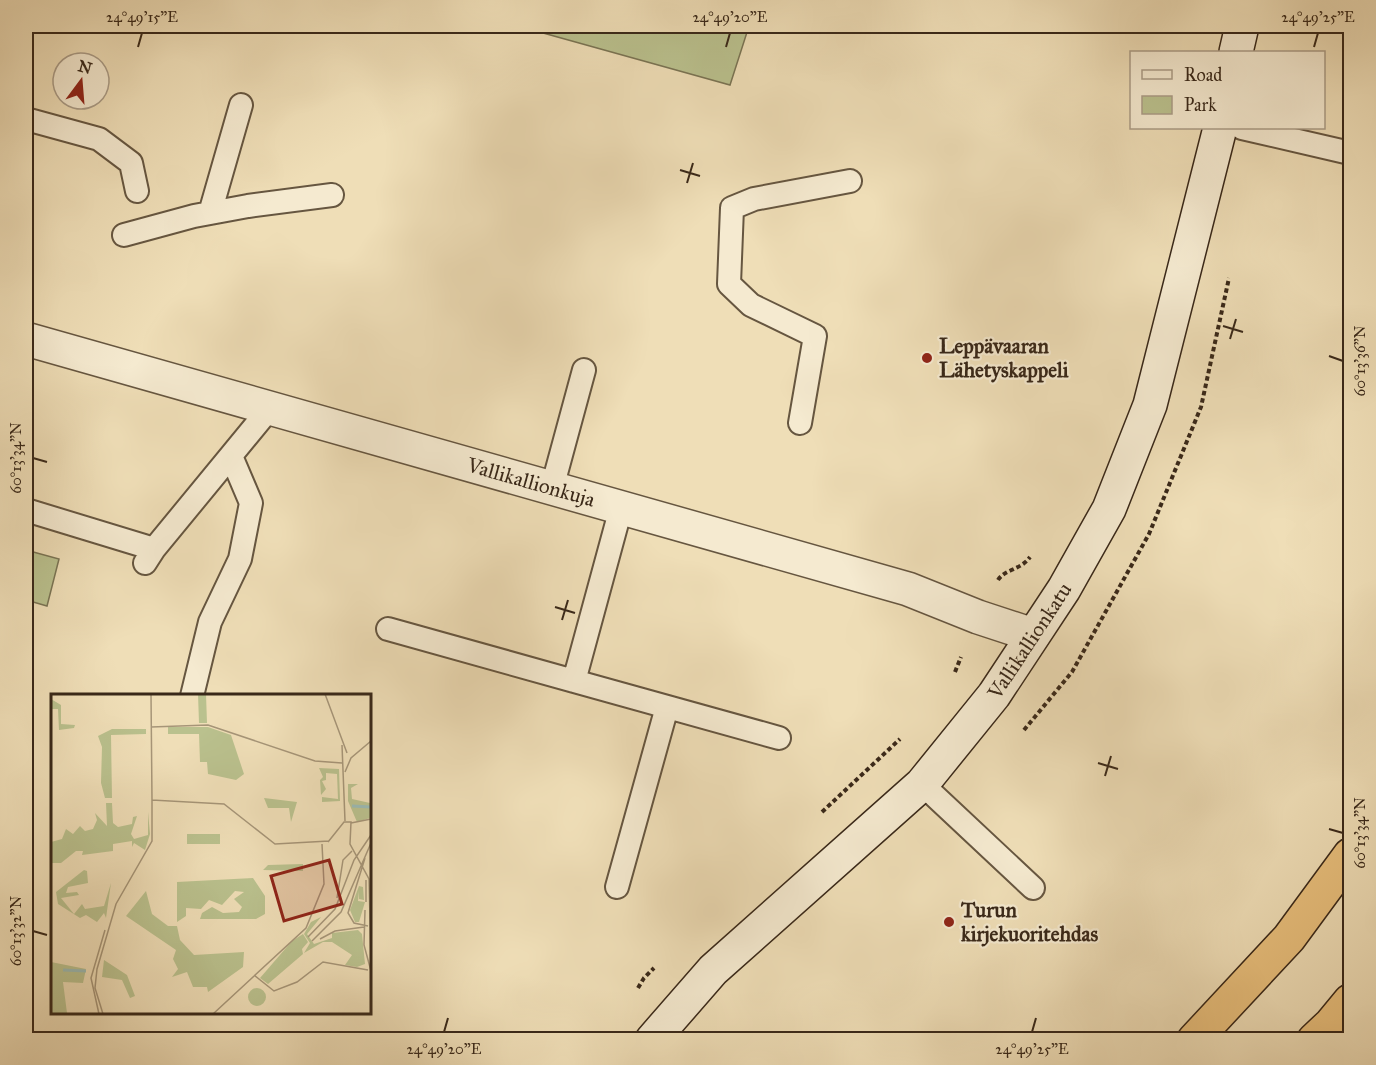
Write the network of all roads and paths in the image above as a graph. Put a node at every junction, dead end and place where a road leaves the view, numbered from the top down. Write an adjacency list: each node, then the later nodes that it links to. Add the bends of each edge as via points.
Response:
1 (1242, 26): 2 (street)
2 (1236, 51)
3 (241, 105): 11 (lane)
4 (26, 119): 9 (lane, via 99,139 131,163)
5 (1220, 129): 22 (street, Vallikallionkatu, via 1150,405 1109,508)
6 (1246, 129): 7 (lane)
7 (1350, 153)
8 (850, 181): 16 (lane, via 754,199 732,208 729,284 751,305 815,336)
9 (136, 191)
10 (332, 195): 11 (lane)
11 (210, 213): 12 (lane)
12 (124, 235)
13 (26, 339): 15 (street, Vallikallionkuja)
14 (584, 370): 18 (lane)
15 (270, 408): 17 (lane); 18 (street, Vallikallionkuja)
16 (801, 423)
17 (231, 456): 20 (lane, via 150,556); 24 (lane, via 251,503 240,559 210,622)
18 (552, 488): 19 (street, Vallikallionkuja)
19 (621, 508): 22 (street, Vallikallionkuja, via 908,589); 23 (lane)
20 (26, 510)
21 (388, 629): 23 (lane)
22 (1033, 635): 27 (street, Vallikallionkatu, via 994,695)
23 (574, 681): 25 (lane)
24 (192, 694)
25 (666, 707): 26 (lane); 29 (lane)
26 (779, 738)
27 (922, 784): 30 (lane); 32 (street, Vallikallionkatu, via 713,970)
28 (1350, 855): 33 (highway, via 1289,938)
29 (617, 887)
30 (1033, 888)
31 (1350, 1001): 34 (highway)
32 (652, 1040)
33 (1194, 1040)
34 (1314, 1040)

